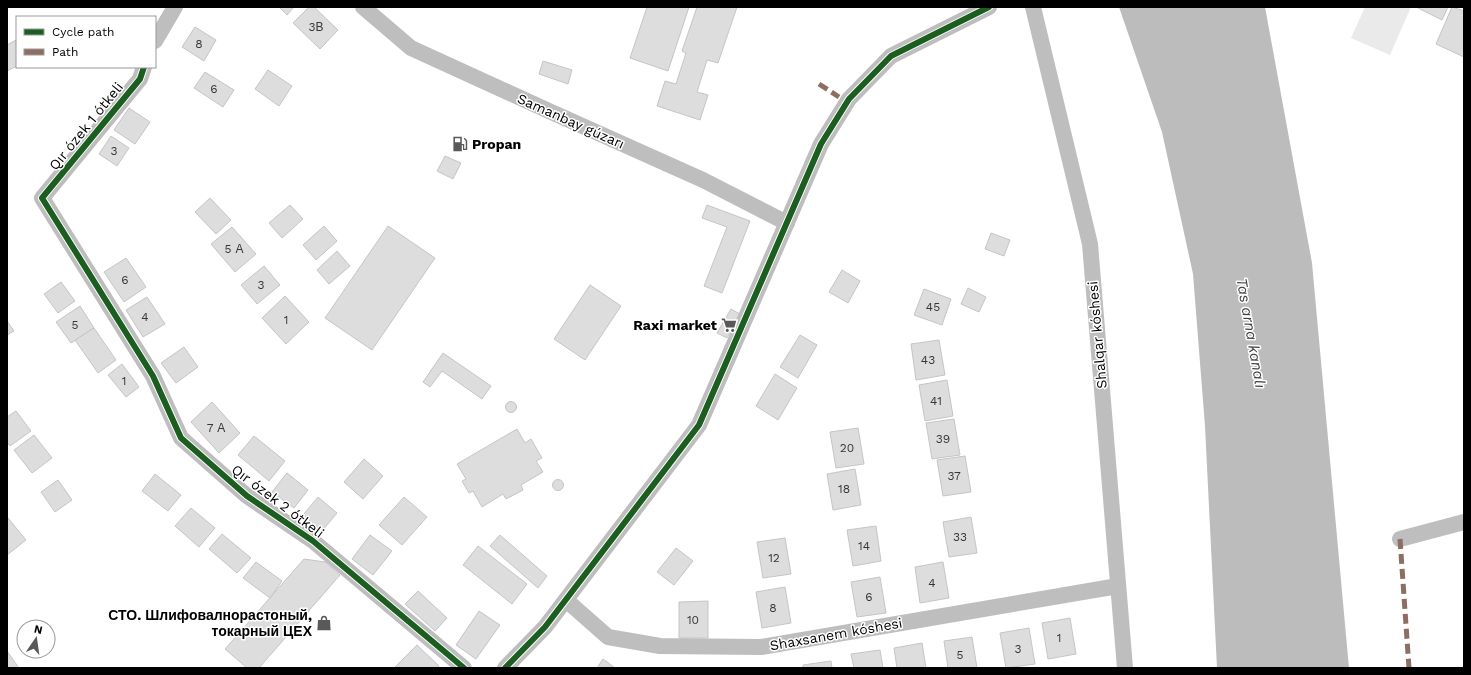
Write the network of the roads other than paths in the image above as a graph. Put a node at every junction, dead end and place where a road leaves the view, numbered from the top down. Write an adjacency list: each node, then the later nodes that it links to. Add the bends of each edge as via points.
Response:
1 (175, 7): 5 (street)
2 (363, 7): 8 (street, Samanbay gúzarı, via 411,48 703,180)
3 (989, 7): 8 (street, via 891,56 849,99 820,144)
4 (1033, 7): 11 (street, Shalqar kóshesi, via 1090,244)
5 (156, 38)
6 (144, 68): 7 (street, Qır ózek 1 ótkeli, via 140,79)
7 (42, 198): 13 (street, Qır ózek 2 ótkeli, via 153,376 181,438 247,496 313,541)
8 (787, 223): 12 (street, via 699,425)
9 (1464, 522): 10 (street)
10 (1400, 538)
11 (1118, 586): 12 (street, Shaxsanem kóshesi, via 761,647 660,646 608,637); 15 (street, Shalqar kóshesi)
12 (566, 600): 14 (street)
13 (464, 668)
14 (505, 668)
15 (1125, 668)

